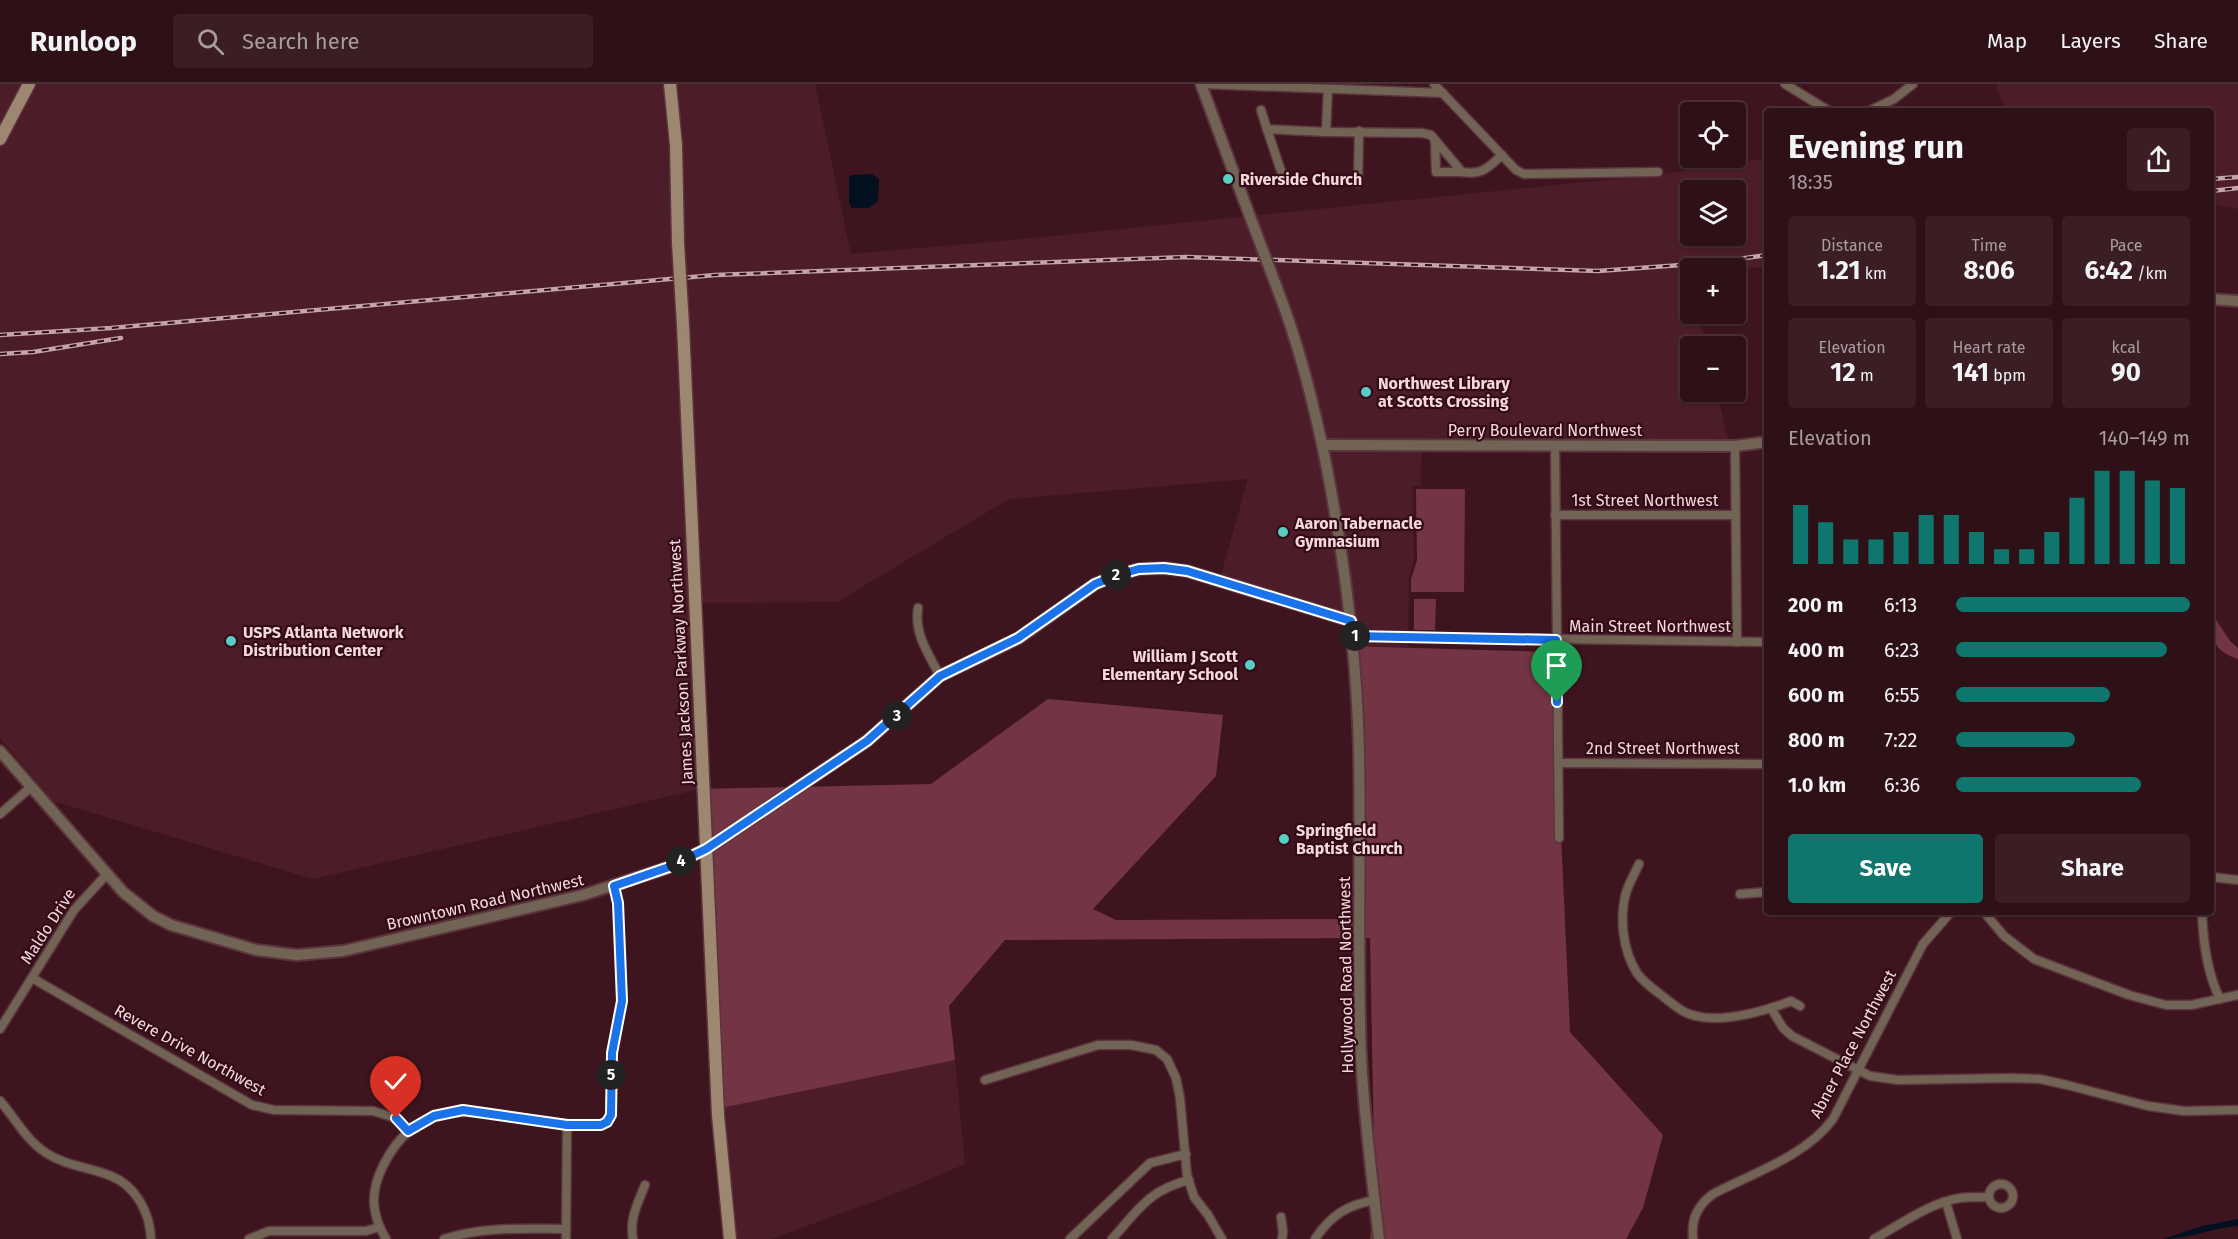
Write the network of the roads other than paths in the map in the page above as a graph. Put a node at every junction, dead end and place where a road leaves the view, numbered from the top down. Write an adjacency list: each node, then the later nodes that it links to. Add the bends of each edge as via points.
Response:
1 (29, 84): 15 (main road)
2 (670, 84): 43 (main road, James Jackson Parkway Northwest, bridge, via 676,145)
3 (1201, 84): 7 (street); 25 (street, Hollywood Road Northwest, bridge, via 1289,319)
4 (1434, 84): 8 (street)
5 (1785, 84): 9 (street)
6 (1913, 84): 10 (street)
7 (1328, 89): 8 (street); 14 (street)
8 (1443, 93): 17 (street)
9 (1824, 108)
10 (1875, 108)
11 (1261, 110): 12 (street)
12 (1267, 129): 14 (street); 20 (street)
13 (1359, 131): 14 (street); 16 (street, via 1422,133 1431,135); 21 (street)
14 (1326, 132)
15 (0, 139)
16 (1435, 141): 18 (street); 18 (street, via 1436,172)
17 (1502, 155): 18 (street, via 1485,171); 19 (street, via 1524,174)
18 (1462, 172)
19 (1658, 172)
20 (1282, 174)
21 (1358, 183)
22 (2214, 299): 23 (street)
23 (2238, 301)
24 (1764, 441): 27 (street, Perry Boulevard Northwest)
25 (1322, 445): 26 (street, Perry Boulevard Northwest); 31 (street, Hollywood Road Northwest)
26 (1555, 445): 27 (street, Perry Boulevard Northwest); 28 (street)
27 (1735, 446): 29 (street)
28 (1555, 515): 29 (street, 1st Street Northwest); 33 (street)
29 (1735, 515): 34 (street)
30 (918, 608): 36 (street, via 918,634)
31 (1351, 621): 32 (street, Hollywood Road Northwest); 36 (street, Browntown Road Northwest, via 1187,571 1139,569 1095,584 1018,638)
32 (1353, 636): 33 (street, Main Street Northwest); 70 (street, Hollywood Road Northwest, via 1359,750 1361,1056)
33 (1556, 640): 34 (street, Main Street Northwest); 38 (street)
34 (1737, 642): 35 (street, Main Street Northwest)
35 (1764, 642)
36 (940, 676): 43 (street, Browntown Road Northwest, via 867,741)
37 (0, 751): 40 (street, Browntown Road Northwest)
38 (1558, 763): 39 (street, 2nd Street Northwest); 42 (street)
39 (1764, 764)
40 (31, 787): 41 (street); 45 (street, Browntown Road Northwest)
41 (0, 814)
42 (1559, 838)
43 (706, 849): 48 (street, Browntown Road Northwest); 81 (main road, James Jackson Parkway Northwest, via 718,1115)
44 (1639, 864): 58 (street, via 1626,894 1623,919 1623,933 1638,974 1667,1000 1695,1016 1711,1018)
45 (107, 874): 48 (street, Browntown Road Northwest, via 136,904 171,925 256,950 297,956 343,951); 54 (street, Maldo Drive, via 74,910)
46 (2214, 877): 47 (street)
47 (2238, 880)
48 (614, 886): 64 (street, via 622,1001 612,1046 611,1115 601,1125)
49 (1764, 892): 50 (street)
50 (1740, 894)
51 (1948, 915): 60 (street, Abner Place Northwest, via 1923,944)
52 (1986, 915): 56 (street, via 2004,936 2034,959 2130,995 2166,1005)
53 (2202, 915): 56 (street, via 2207,957)
54 (32, 978): 59 (street, Maldo Drive); 65 (street, Revere Drive Northwest, via 252,1105 274,1110 373,1111 396,1118)
55 (2238, 995): 56 (street)
56 (2220, 999)
57 (1800, 1006): 58 (street, via 1791,1001)
58 (1771, 1008): 60 (street, via 1792,1036)
59 (0, 1029)
60 (1858, 1069): 63 (street, via 1870,1076 1898,1080 2040,1080 2148,1106 2184,1111); 88 (street, Abner Place Northwest, via 1833,1119 1815,1140 1702,1202 1692,1225)
61 (985, 1080): 66 (street, via 1098,1045 1156,1050 1167,1059 1176,1078)
62 (0, 1101): 75 (street, via 26,1136 45,1153 112,1176 132,1191 149,1221)
63 (2238, 1110)
64 (567, 1125): 65 (street, via 463,1110 434,1116); 74 (street)
65 (408, 1131): 73 (street, via 390,1150 376,1180 373,1205)
66 (1186, 1154): 67 (street); 82 (street, via 1150,1163)
67 (1189, 1180): 83 (street, via 1153,1194); 84 (street, via 1194,1197)
68 (645, 1185): 80 (street, via 633,1214)
69 (1989, 1197): 71 (street)
70 (1375, 1200): 86 (street, via 1344,1210 1325,1223); 87 (street, Hollywood Road Northwest)
71 (1946, 1202): 89 (street); 90 (street)
72 (1281, 1217): 85 (street)
73 (379, 1227): 76 (street, via 269,1231); 77 (street)
74 (566, 1229): 78 (street, via 468,1231); 79 (street)
75 (151, 1239)
76 (249, 1239)
77 (386, 1239)
78 (444, 1239)
79 (566, 1239)
80 (633, 1239)
81 (730, 1239)
82 (1071, 1239)
83 (1112, 1239)
84 (1222, 1239)
85 (1282, 1239)
86 (1315, 1239)
87 (1379, 1239)
88 (1693, 1239)
89 (1874, 1239)
90 (1957, 1239)

